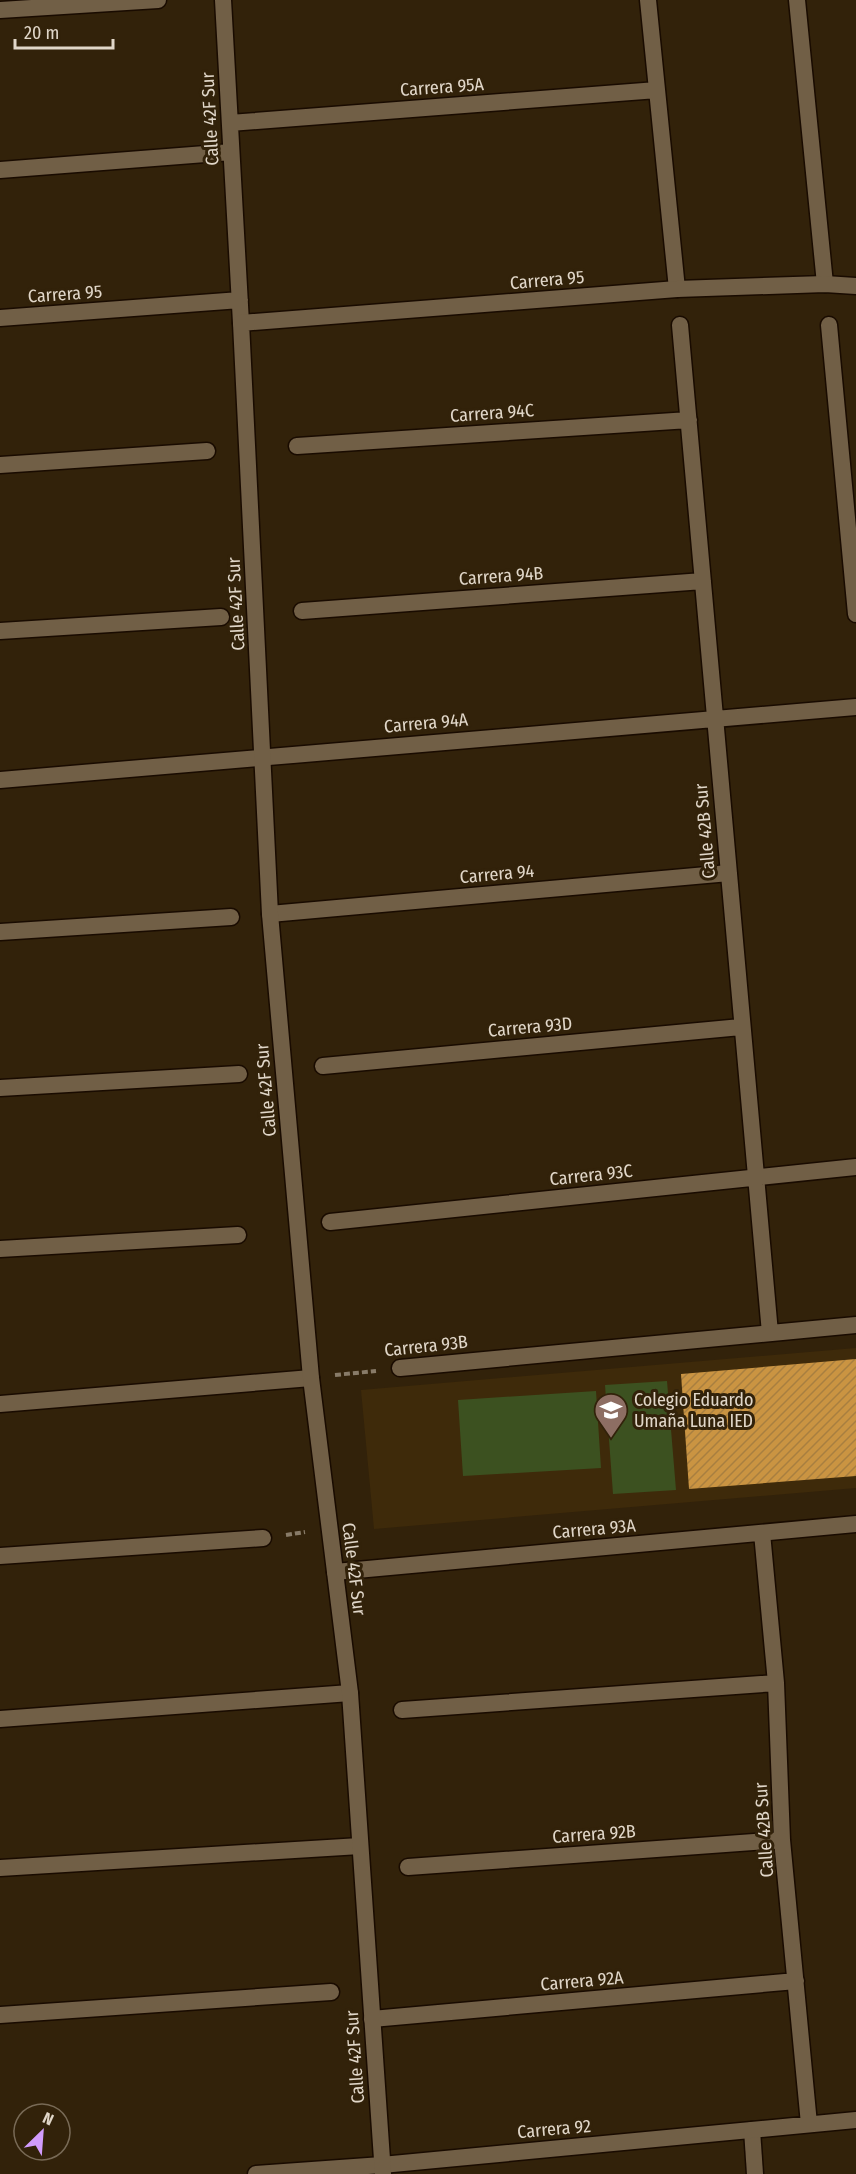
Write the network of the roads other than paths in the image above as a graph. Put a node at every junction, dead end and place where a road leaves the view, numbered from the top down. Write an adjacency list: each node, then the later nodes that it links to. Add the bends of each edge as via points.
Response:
1 (158, 0): 5 (street)
2 (222, 0): 7 (street, Calle 42F Sur)
3 (648, 0): 6 (street)
4 (797, 0): 10 (street)
5 (0, 10)
6 (657, 90): 7 (street, Carrera 95A); 12 (street)
7 (230, 123): 8 (street, Calle 42F Sur)
8 (231, 152): 9 (street); 13 (street, Calle 42F Sur)
9 (0, 170)
10 (825, 284): 11 (street, Carrera 95); 12 (street, Carrera 95)
11 (856, 286)
12 (677, 289): 15 (street, Carrera 95)
13 (240, 300): 14 (street, Carrera 95); 15 (street, Calle 42F Sur)
14 (0, 318)
15 (241, 323): 29 (street, Calle 42F Sur)
16 (680, 325): 18 (street, Calle 42B Sur)
17 (829, 325): 24 (street)
18 (689, 420): 19 (street, Carrera 94C); 22 (street, Calle 42B Sur)
19 (297, 446)
20 (207, 452): 21 (street)
21 (0, 465)
22 (703, 580): 23 (street, Carrera 94B); 28 (street, Calle 42B Sur)
23 (302, 611)
24 (856, 614)
25 (221, 617): 26 (street)
26 (0, 631)
27 (856, 707): 28 (street, Carrera 94A)
28 (715, 719): 29 (street, Carrera 94A); 31 (street, Calle 42B Sur)
29 (262, 756): 30 (street, Carrera 94A); 32 (street, Calle 42F Sur)
30 (0, 780)
31 (729, 873): 32 (street, Carrera 94); 35 (street, Calle 42B Sur)
32 (270, 914): 47 (street, Calle 42F Sur)
33 (231, 917): 34 (street)
34 (0, 932)
35 (741, 1027): 36 (street, Carrera 93D); 40 (street, Calle 42B Sur)
36 (322, 1066)
37 (239, 1074): 38 (street)
38 (0, 1088)
39 (856, 1167): 40 (street, Carrera 93C)
40 (755, 1177): 41 (street, Carrera 93C); 45 (street, Calle 42B Sur)
41 (330, 1222)
42 (238, 1235): 43 (street)
43 (0, 1249)
44 (856, 1325): 45 (street, Carrera 93B)
45 (770, 1333): 46 (street, Carrera 93B)
46 (400, 1368)
47 (311, 1378): 48 (street); 53 (street, Calle 42F Sur)
48 (0, 1404)
49 (856, 1524): 50 (street, Carrera 93A)
50 (762, 1533): 53 (street, Carrera 93A); 54 (street, Calle 42B Sur)
51 (263, 1538): 52 (street)
52 (0, 1556)
53 (335, 1572): 55 (street, Calle 42F Sur)
54 (776, 1683): 56 (street); 58 (street, Calle 42B Sur)
55 (350, 1693): 57 (street); 59 (street, Calle 42F Sur)
56 (402, 1710)
57 (0, 1719)
58 (782, 1840): 60 (street, Carrera 92B); 62 (street, Calle 42B Sur)
59 (360, 1846): 61 (street); 65 (street, Calle 42F Sur)
60 (408, 1867)
61 (0, 1868)
62 (796, 1981): 65 (street, Carrera 92A); 67 (street, Calle 42B Sur)
63 (331, 1992): 64 (street)
64 (0, 2015)
65 (372, 2019): 69 (street, Calle 42F Sur)
66 (856, 2120): 67 (street, Carrera 92)
67 (809, 2124): 68 (street, Carrera 92)
68 (752, 2130): 69 (street, Carrera 92); 71 (street)
69 (383, 2169): 70 (street, Carrera 92)
70 (256, 2174)
71 (755, 2174)

